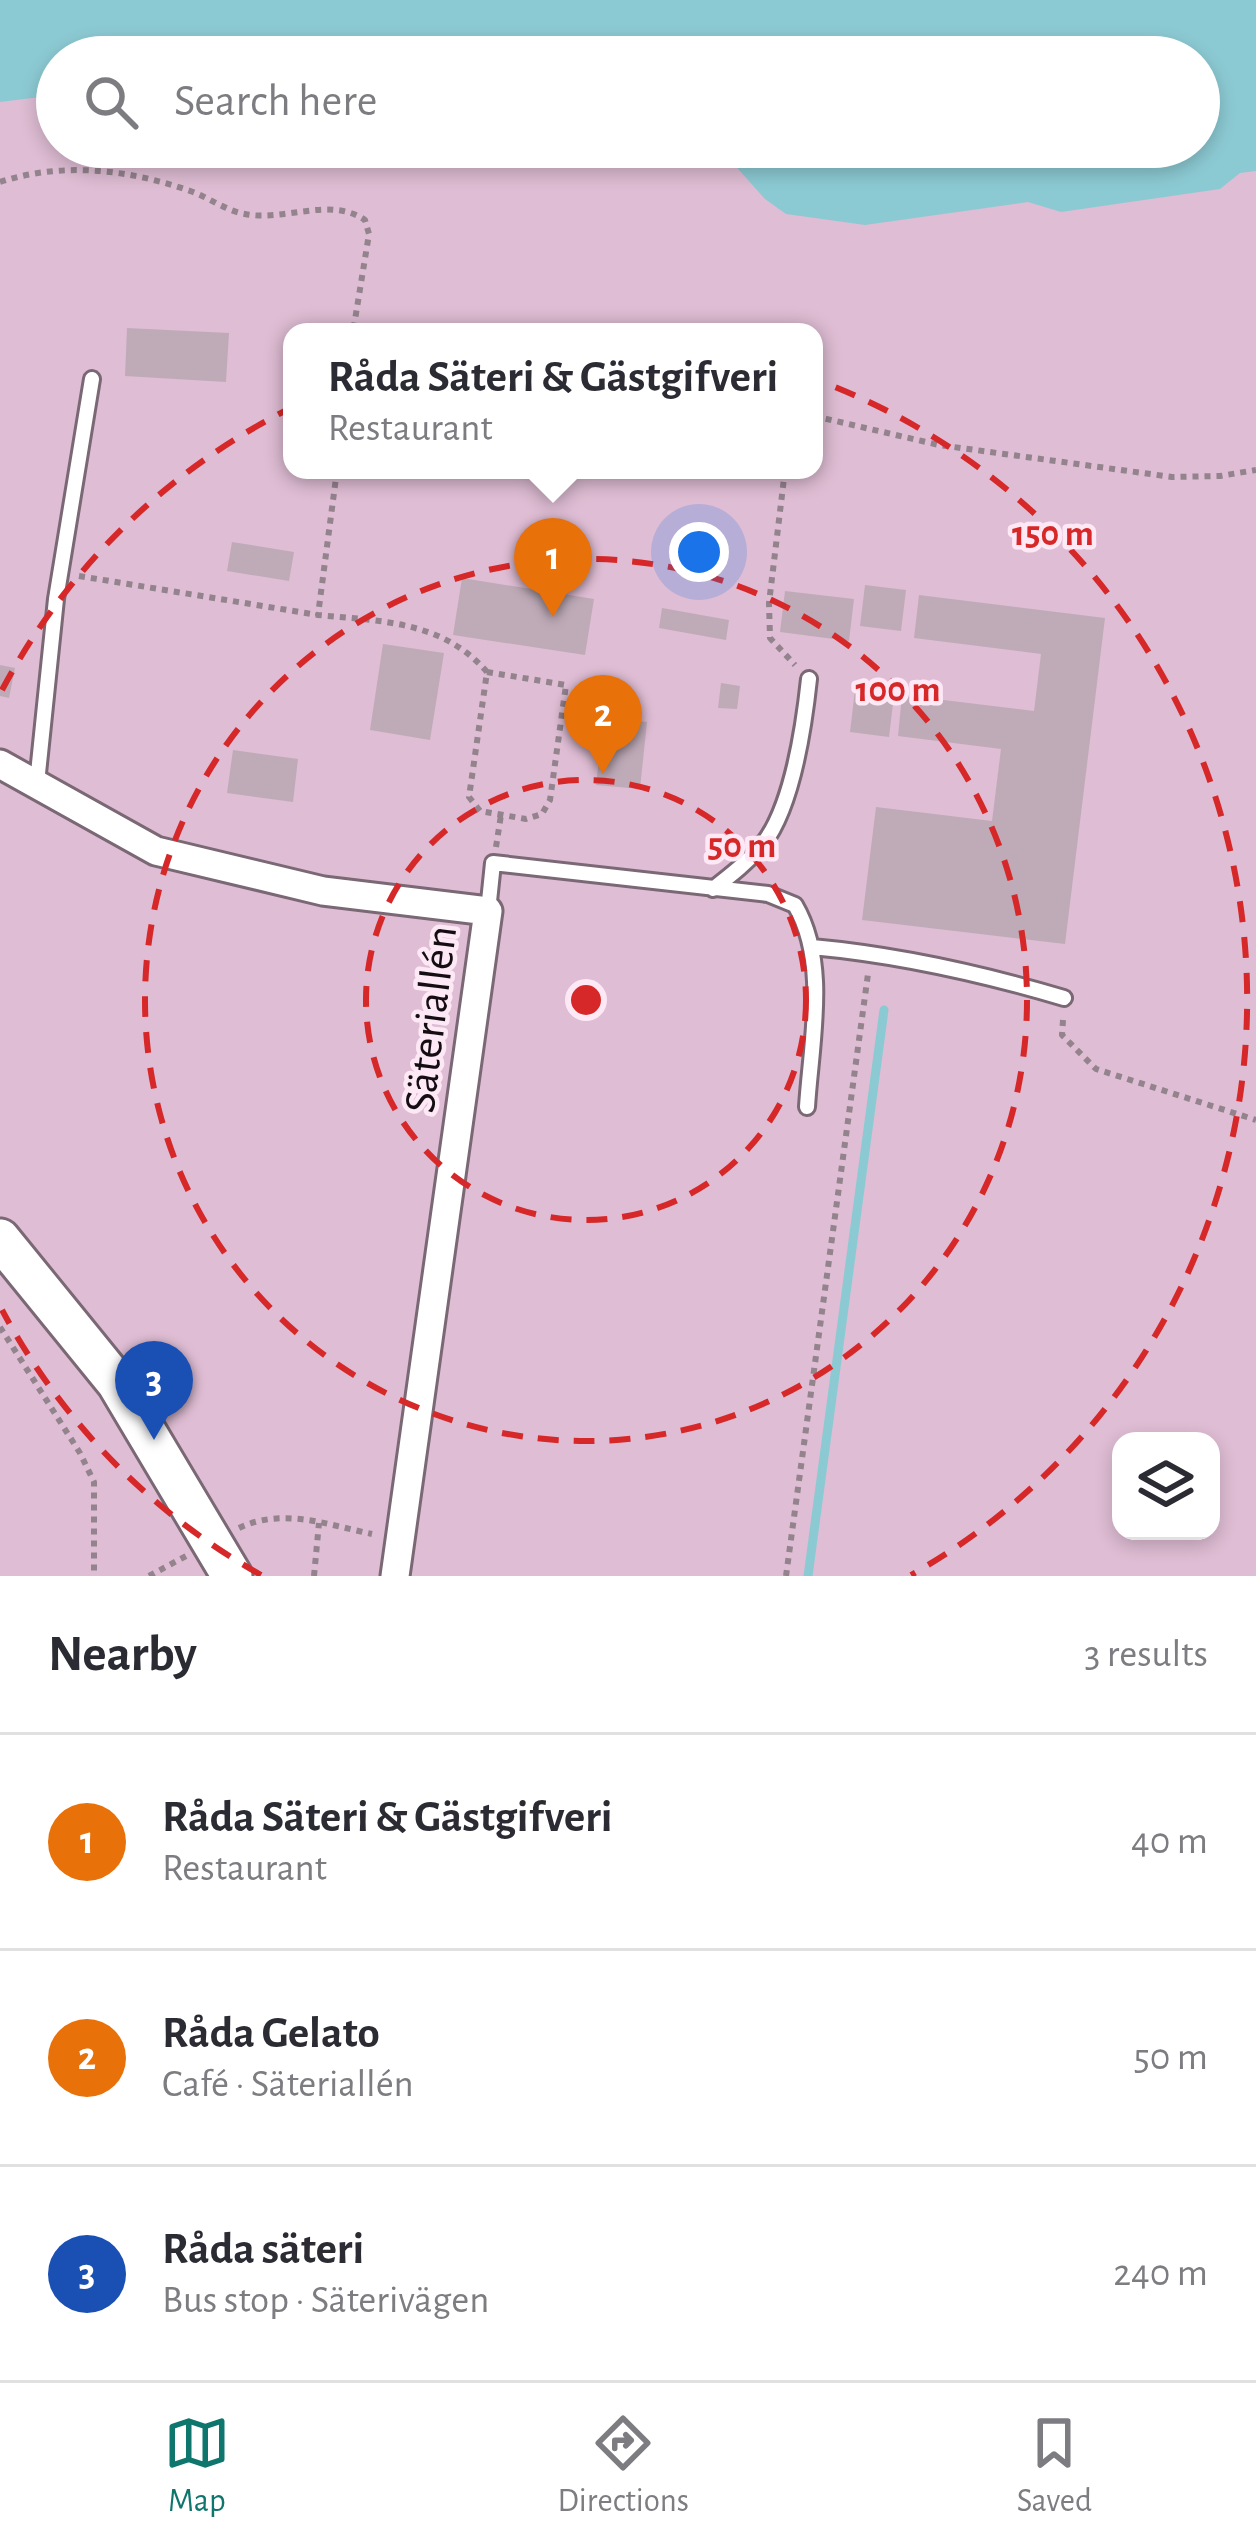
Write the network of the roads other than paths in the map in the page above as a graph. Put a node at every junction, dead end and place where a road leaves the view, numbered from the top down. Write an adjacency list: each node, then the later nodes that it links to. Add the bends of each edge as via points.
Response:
1 (92, 379): 4 (lane)
2 (809, 680): 5 (lane, via 777,820)
3 (0, 764): 4 (street, Säteriallén)
4 (37, 783): 6 (street, Säteriallén, via 155,851 323,891)
5 (713, 889): 6 (lane, via 493,863); 7 (lane, via 795,904)
6 (488, 911): 12 (street, Säteriallén)
7 (812, 947): 8 (lane, via 966,969); 9 (lane)
8 (1064, 998)
9 (807, 1106)
10 (0, 1239): 11 (street, via 117,1382)
11 (232, 1576)
12 (395, 1576)

